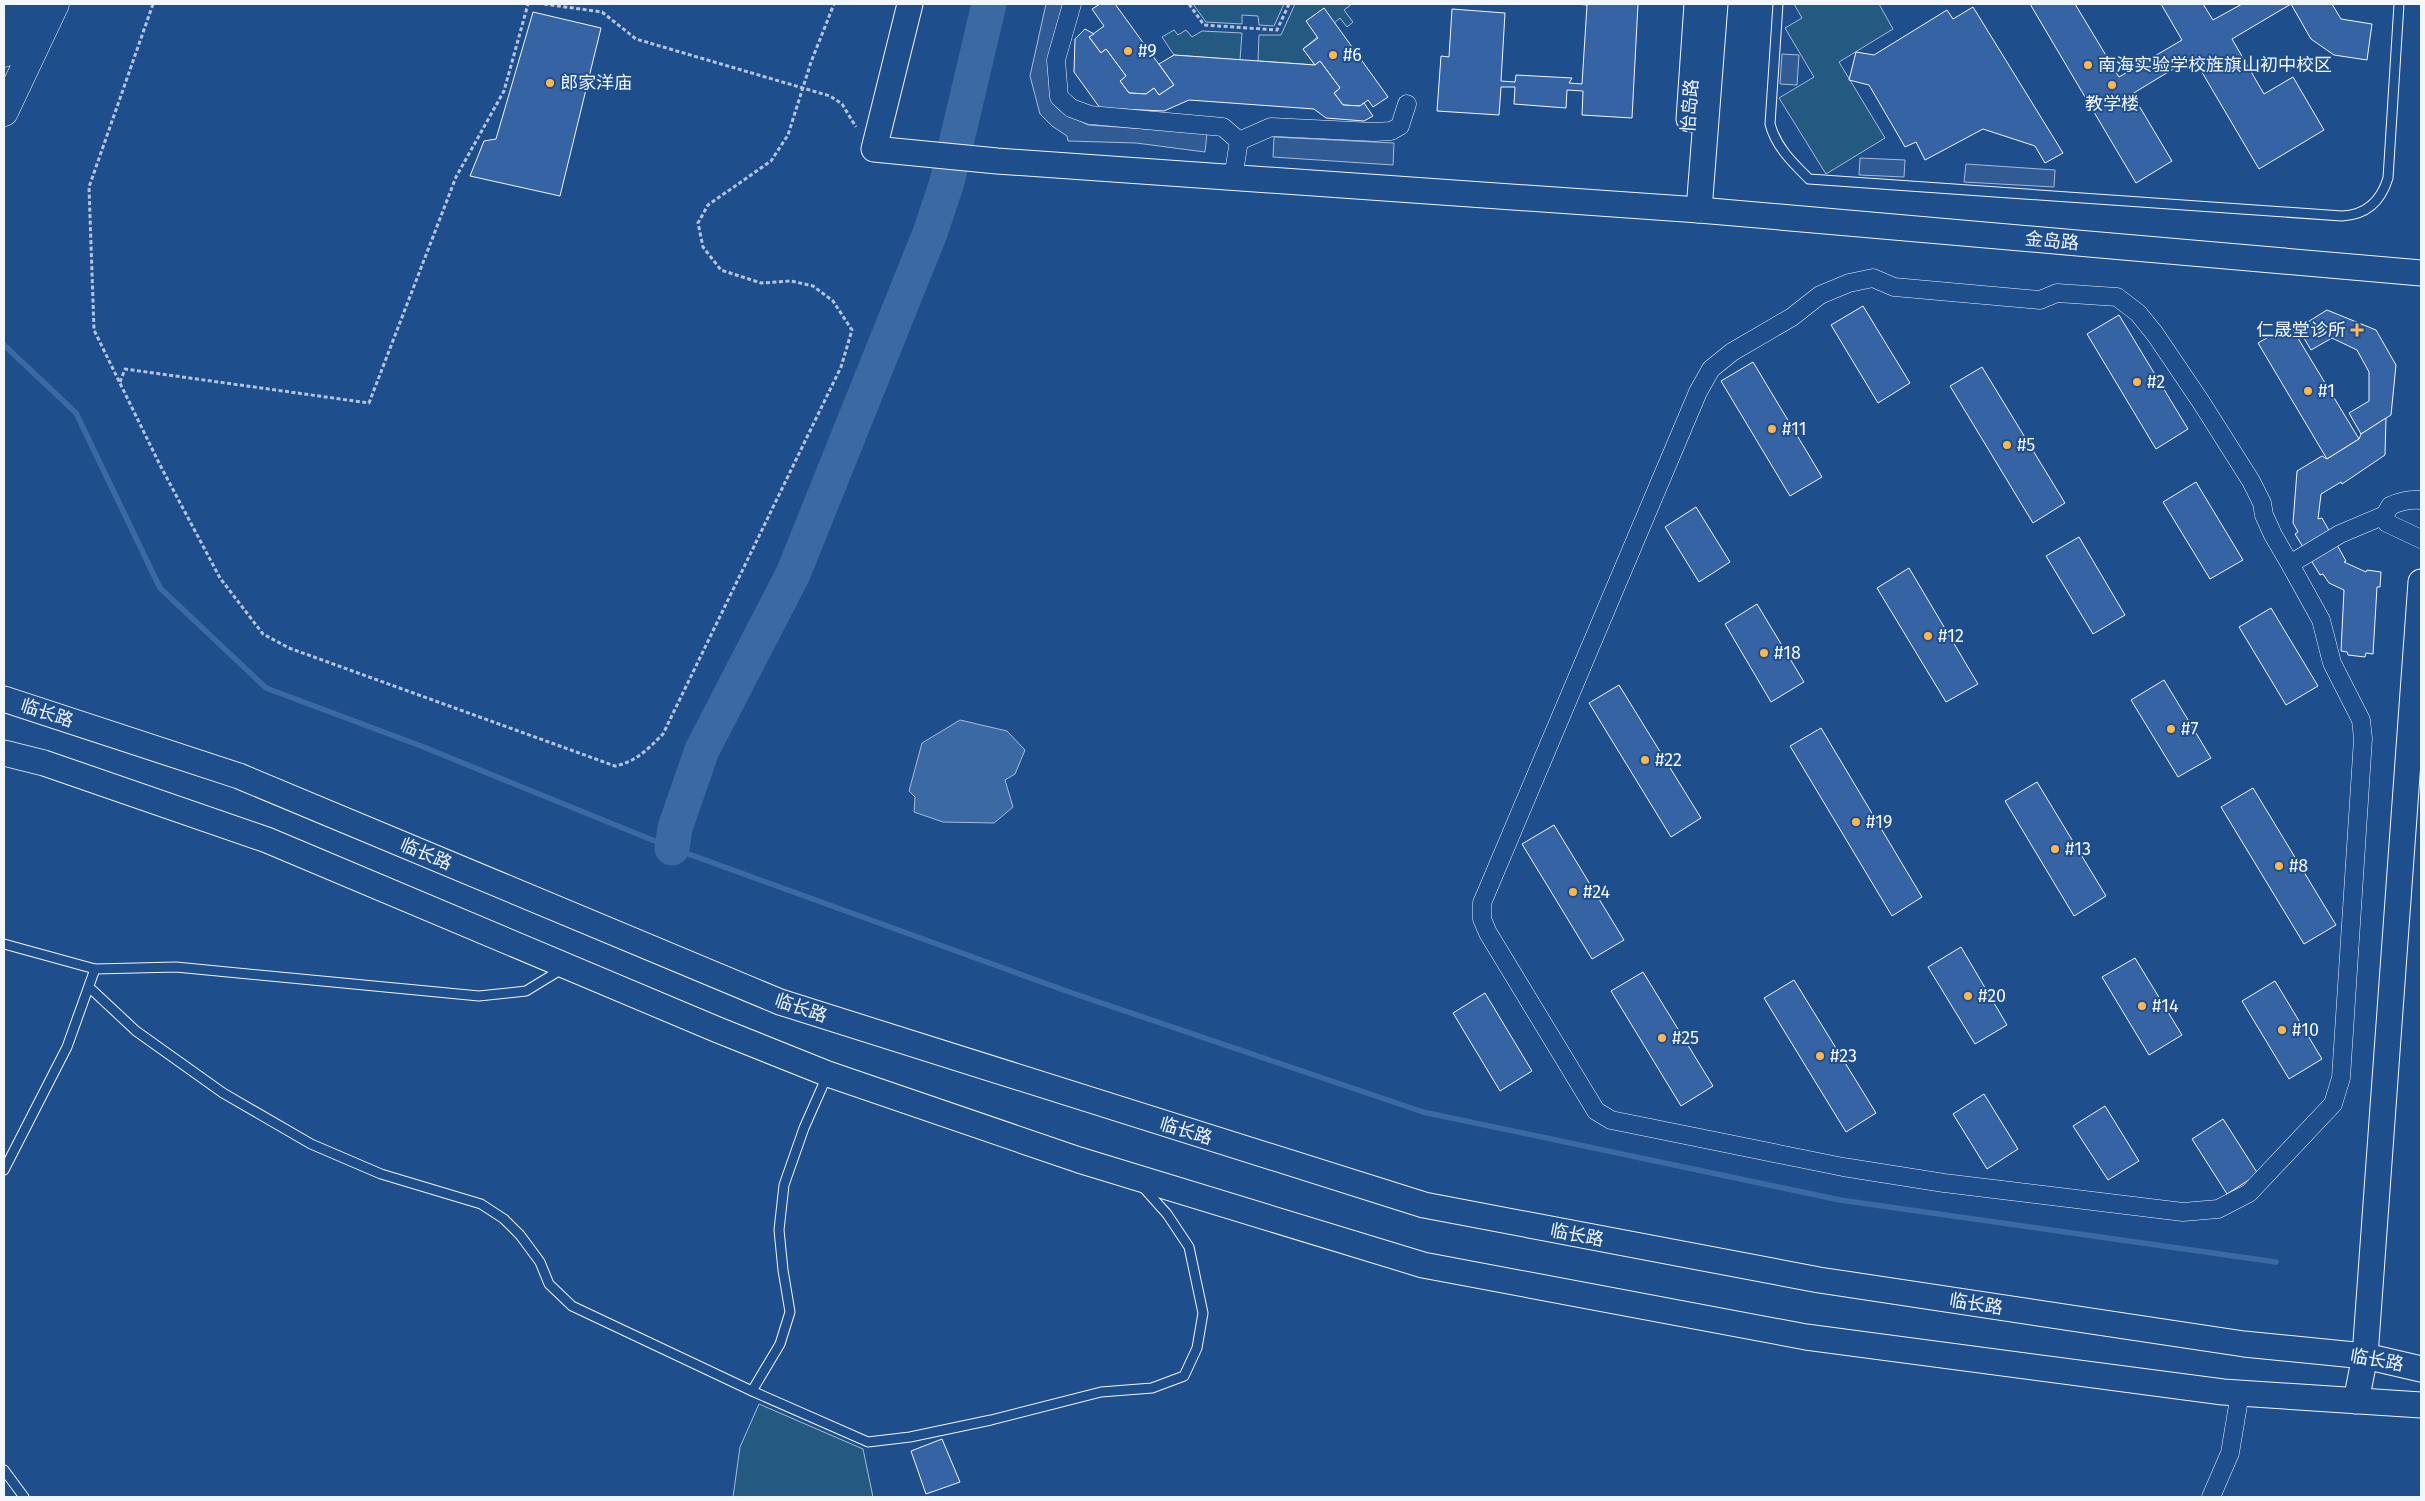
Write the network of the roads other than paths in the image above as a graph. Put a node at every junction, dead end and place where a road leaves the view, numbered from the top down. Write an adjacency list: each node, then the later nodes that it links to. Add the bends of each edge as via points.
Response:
1 (26, 4): 9 (main road)
2 (55, 4): 11 (main road)
3 (910, 4): 13 (main road, 金岛路, via 874,149)
4 (1072, 4): 12 (street, via 1056,60 1059,97 1071,108 1090,115 1223,127)
5 (1697, 4): 14 (main road, 怡岛路)
6 (1715, 4): 14 (main road)
7 (1778, 4): 8 (lane, via 1770,124 1773,137 1782,150 1809,179 2342,216 2352,216 2368,209 2379,198 2388,178)
8 (2399, 4)
9 (4, 53)
10 (1406, 104): 12 (street, via 1400,126 1391,131 1271,127)
11 (4, 112)
12 (1239, 141): 13 (street)
13 (1233, 178): 14 (main road, 金岛路)
14 (1691, 210): 15 (main road, 金岛路)
15 (2421, 273)
16 (2421, 500): 17 (street, via 2399,502 2390,506)
17 (2385, 515): 18 (street, via 2387,523); 19 (street, via 2340,534)
18 (2421, 540)
19 (2290, 564): 19 (street, via 2273,535 2251,481 2201,402 2155,334 2138,313 2117,297 2057,293 2040,300 1998,297 1894,287 1873,278 1849,282 1820,295 1792,317 1732,352 1710,370 1698,392 1482,903 1482,919 1488,933 1596,1111 1611,1120 1843,1167 2124,1206 2182,1212 2218,1209 2249,1193 2333,1104 2341,1078 2362,759 2361,720 2332,663 2321,620)
20 (2421, 582): 30 (main road)
21 (4, 699): 30 (main road, 临长路, via 239,776 780,1002 1424,1206 1819,1280 2244,1344)
22 (4, 753): 24 (main road, via 44,763 267,840)
23 (4, 944): 25 (lane)
24 (567, 966): 25 (lane, via 526,991 479,996 176,968); 27 (main road)
25 (95, 969): 26 (lane)
26 (90, 988): 28 (lane, via 67,1047); 32 (lane, via 136,1031 215,1087 311,1144 381,1174 481,1204 504,1219 520,1234 540,1262 549,1284 572,1306)
27 (828, 1074): 29 (main road); 32 (lane, via 784,1185 780,1230 782,1270 790,1312 780,1344)
28 (4, 1170)
29 (1133, 1177): 32 (lane, via 1167,1214 1189,1247 1204,1314 1197,1348 1184,1376 1152,1388 1101,1392 991,1420 868,1442); 33 (main road, via 1423,1265 1806,1337)
30 (2365, 1356): 31 (main road, 临长路); 34 (main road)
31 (2421, 1369)
32 (752, 1391)
33 (2240, 1393): 34 (main road); 38 (street, via 2230,1453)
34 (2356, 1401): 35 (main road)
35 (2421, 1405)
36 (4, 1470): 37 (lane)
37 (24, 1497)
38 (2210, 1497)

